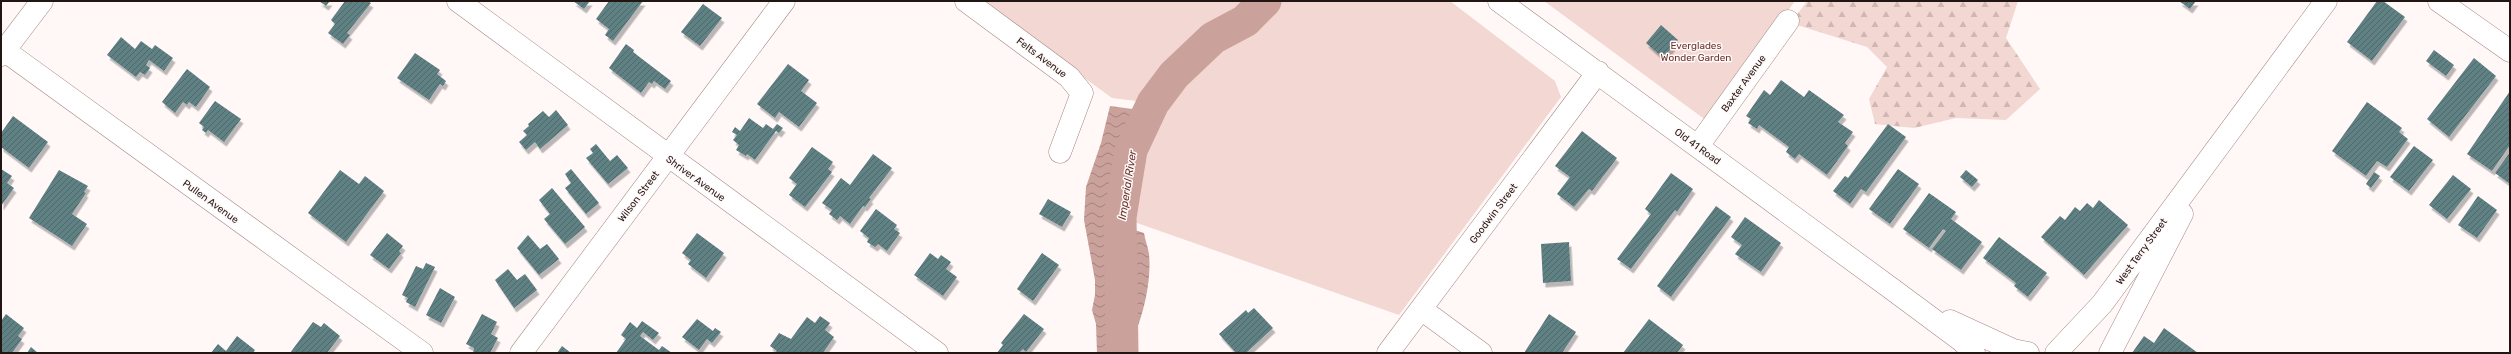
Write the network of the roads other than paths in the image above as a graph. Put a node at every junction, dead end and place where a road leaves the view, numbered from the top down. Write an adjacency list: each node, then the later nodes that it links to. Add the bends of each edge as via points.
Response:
1 (42, 1): 9 (street)
2 (458, 1): 15 (street, Shriver Avenue)
3 (784, 1): 15 (street, Wilson Street)
4 (966, 1): 14 (street, Felts Avenue, via 1069,77 1082,93)
5 (1499, 1): 11 (street, Old 41 Road)
6 (2326, 1): 12 (street, West Terry Street)
7 (2439, 1): 10 (street)
8 (1788, 20): 13 (street, Baxter Avenue)
9 (2, 51): 18 (street, Pullen Avenue)
10 (2510, 51)
11 (1598, 72): 13 (street, Old 41 Road); 17 (street, Goodwin Street)
12 (2220, 145): 25 (street, West Terry Street, via 2102,304); 26 (street, West Terry Street)
13 (1698, 146): 16 (street, Old 41 Road)
14 (1060, 152)
15 (667, 157): 19 (street, Wilson Street); 20 (street, Shriver Avenue)
16 (1896, 292): 23 (street, Old 41 Road, via 1962,341); 24 (street, Old 41 Road, via 1954,324 2013,350)
17 (1421, 309): 21 (street, Goodwin Street); 22 (street)
18 (422, 353)
19 (521, 353)
20 (936, 353)
21 (1388, 353)
22 (1481, 353)
23 (1974, 353)
24 (2028, 353)
25 (2056, 353)
26 (2110, 353)

